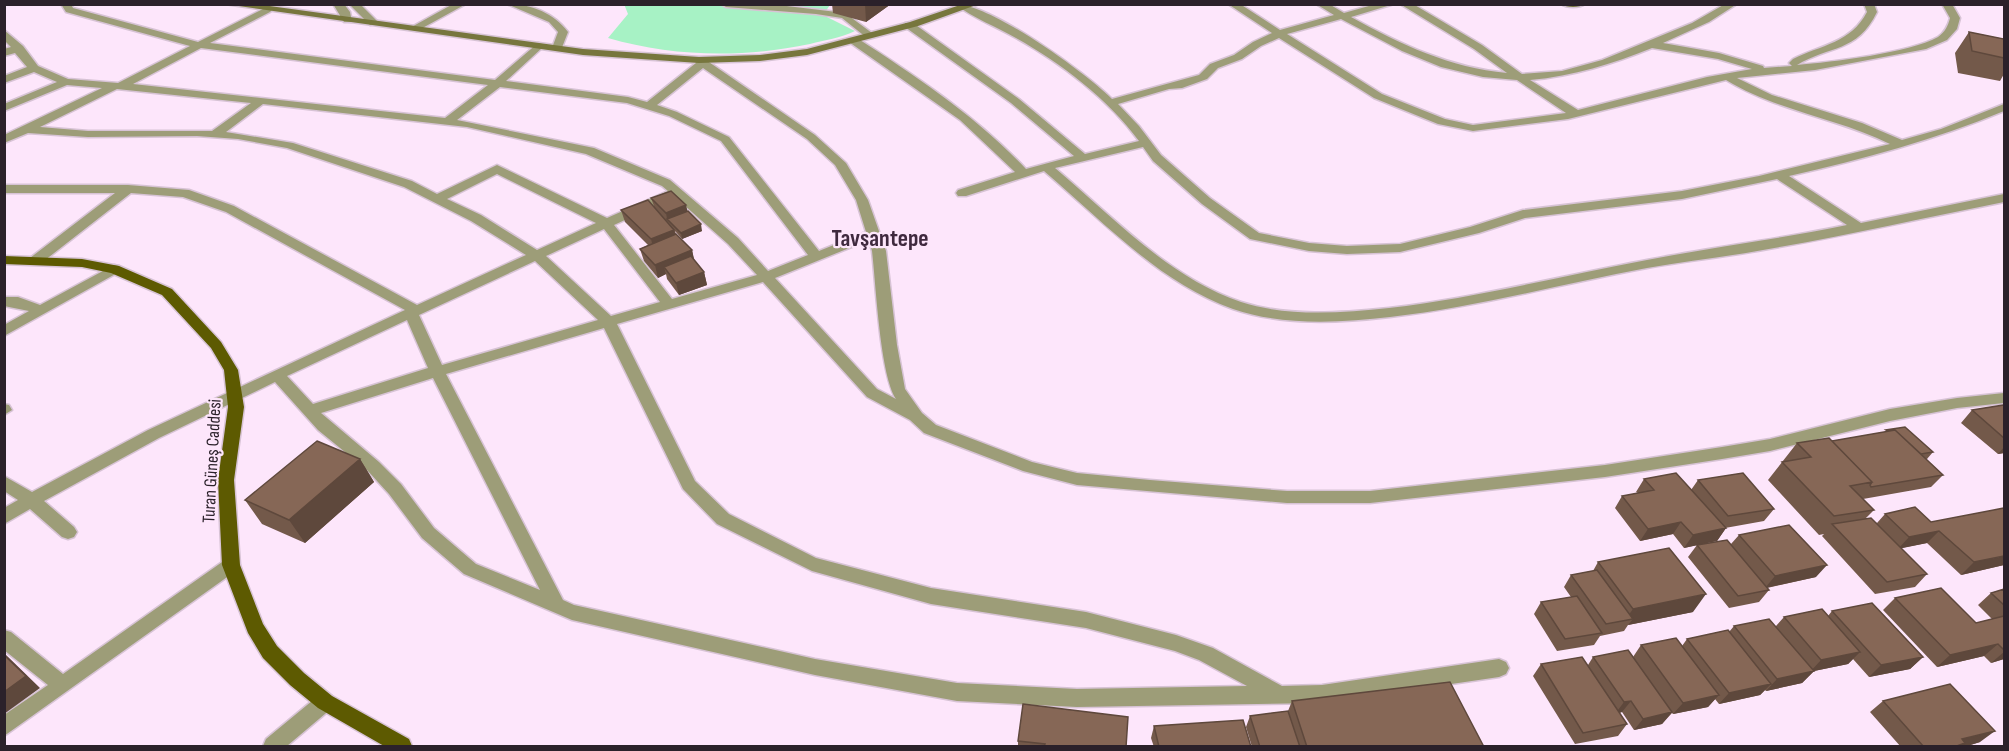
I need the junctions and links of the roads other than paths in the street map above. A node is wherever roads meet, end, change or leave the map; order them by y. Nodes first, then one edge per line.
1 (66, 4) edge
2 (230, 4) edge
3 (338, 4) edge
4 (354, 4) edge
5 (461, 4) edge
6 (512, 4) edge
7 (726, 4) edge
8 (1233, 4) edge
9 (1321, 4) edge
10 (1389, 4) edge
11 (1406, 4) edge
12 (1566, 4) edge
13 (1580, 4) edge
14 (1732, 4) edge
15 (1869, 4) edge
16 (1947, 4) edge
17 (967, 6) edge
18 (267, 10) junction
19 (1342, 16) junction
20 (348, 20) junction
21 (374, 23) junction
22 (909, 25) junction
23 (413, 28) junction
24 (4, 33) edge
25 (1279, 34) junction
26 (871, 36) junction
27 (853, 40) junction
28 (199, 45) junction
29 (1651, 45) junction
30 (538, 46) junction
31 (19, 48) junction
32 (557, 48) junction
33 (4, 53) edge
34 (701, 61) junction
35 (1791, 67) junction
36 (34, 68) junction
37 (1764, 70) junction
38 (1727, 76) junction
39 (1521, 79) junction
40 (4, 80) edge
41 (66, 82) junction
42 (498, 82) junction
43 (117, 86) junction
44 (262, 100) junction
45 (1110, 103) junction
46 (649, 106) junction
47 (2004, 107) edge
48 (4, 108) edge
49 (1576, 114) junction
50 (447, 122) junction
51 (27, 129) junction
52 (215, 134) junction
53 (4, 140) edge
54 (1146, 143) junction
55 (1900, 144) junction
56 (1083, 158) junction
57 (1046, 166) junction
58 (1023, 173) junction
59 (1779, 175) junction
60 (4, 189) edge
61 (128, 189) junction
62 (676, 192) junction
63 (962, 193) dead end
64 (2004, 198) edge
65 (436, 199) junction
66 (606, 223) junction
67 (1857, 226) junction
68 (873, 234) junction
69 (538, 256) junction
70 (816, 256) junction
71 (4, 260) edge
72 (35, 261) junction
73 (114, 269) junction
74 (765, 277) junction
75 (4, 301) edge
76 (669, 304) junction
77 (41, 310) junction
78 (413, 311) junction
79 (608, 321) junction
80 (4, 331) edge
81 (437, 370) junction
82 (277, 375) junction
83 (235, 393) junction
84 (2004, 398) edge
85 (310, 411) junction
86 (916, 417) junction
87 (4, 482) edge
88 (31, 500) junction
89 (4, 517) edge
90 (68, 532) dead end
91 (231, 566) junction
92 (557, 606) junction
93 (4, 638) edge
94 (1499, 668) dead end
95 (63, 685) junction
96 (1281, 695) junction
97 (325, 702) junction
98 (4, 727) edge
99 (273, 747) edge
100 (402, 747) edge

1 - 28 street
2 - 18 street
3 - 20 street
4 - 21 street
5 - 23 street
6 - 32 street
7 - 26 street
8 - 25 street
9 - 19 street
10 - 19 street
11 - 39 street
12 - 13 street
14 - 29 street
15 - 35 street
16 - 35 street
17 - 22 street
17 - 45 street
18 - 20 street
18 - 28 street
19 - 25 street
19 - 39 street
20 - 21 street
21 - 23 street
22 - 26 street
22 - 56 street
23 - 30 street
24 - 31 street
25 - 45 street
25 - 49 street
26 - 27 street
27 - 34 street
27 - 58 street
28 - 42 street
28 - 43 street
29 - 37 street
29 - 39 street
30 - 32 street
30 - 42 street
31 - 33 street
31 - 36 street
32 - 34 street
34 - 46 street
34 - 68 street
35 - 37 street
36 - 40 street
36 - 41 street
37 - 38 street
38 - 49 street
38 - 55 street
39 - 49 street
41 - 43 street
41 - 48 street
42 - 46 street
42 - 50 street
43 - 44 street
43 - 51 street
44 - 50 street
44 - 52 street
45 - 54 street
46 - 70 street
47 - 55 street
50 - 62 street
51 - 52 street
51 - 53 street
52 - 65 street
54 - 56 street
54 - 59 street
55 - 59 street
56 - 57 street
57 - 58 street
57 - 67 street
58 - 63 street
59 - 67 street
60 - 61 street
61 - 72 street
61 - 78 street
62 - 66 street
62 - 74 street
64 - 67 street
65 - 66 street
65 - 69 street
66 - 69 street
66 - 76 street
68 - 70 street
68 - 86 street
69 - 78 street
69 - 79 street
70 - 74 street
71 - 72 main road, Turan Güneş Caddesi
72 - 73 main road, Turan Güneş Caddesi
73 - 77 street
73 - 83 main road, Turan Güneş Caddesi
74 - 76 street
74 - 86 street
75 - 77 street
76 - 79 street
77 - 80 street
78 - 81 street
78 - 82 street
79 - 81 street
79 - 96 street
81 - 85 street
81 - 92 street
82 - 83 street
82 - 85 street
83 - 88 street
83 - 91 main road, Turan Güneş Caddesi
84 - 86 street
85 - 92 street
87 - 88 street
88 - 89 street
88 - 90 street
91 - 95 street
91 - 97 main road, Turan Güneş Caddesi
92 - 96 street
93 - 95 street
94 - 96 street
95 - 98 street
97 - 99 street
97 - 100 main road, Turan Güneş Caddesi

